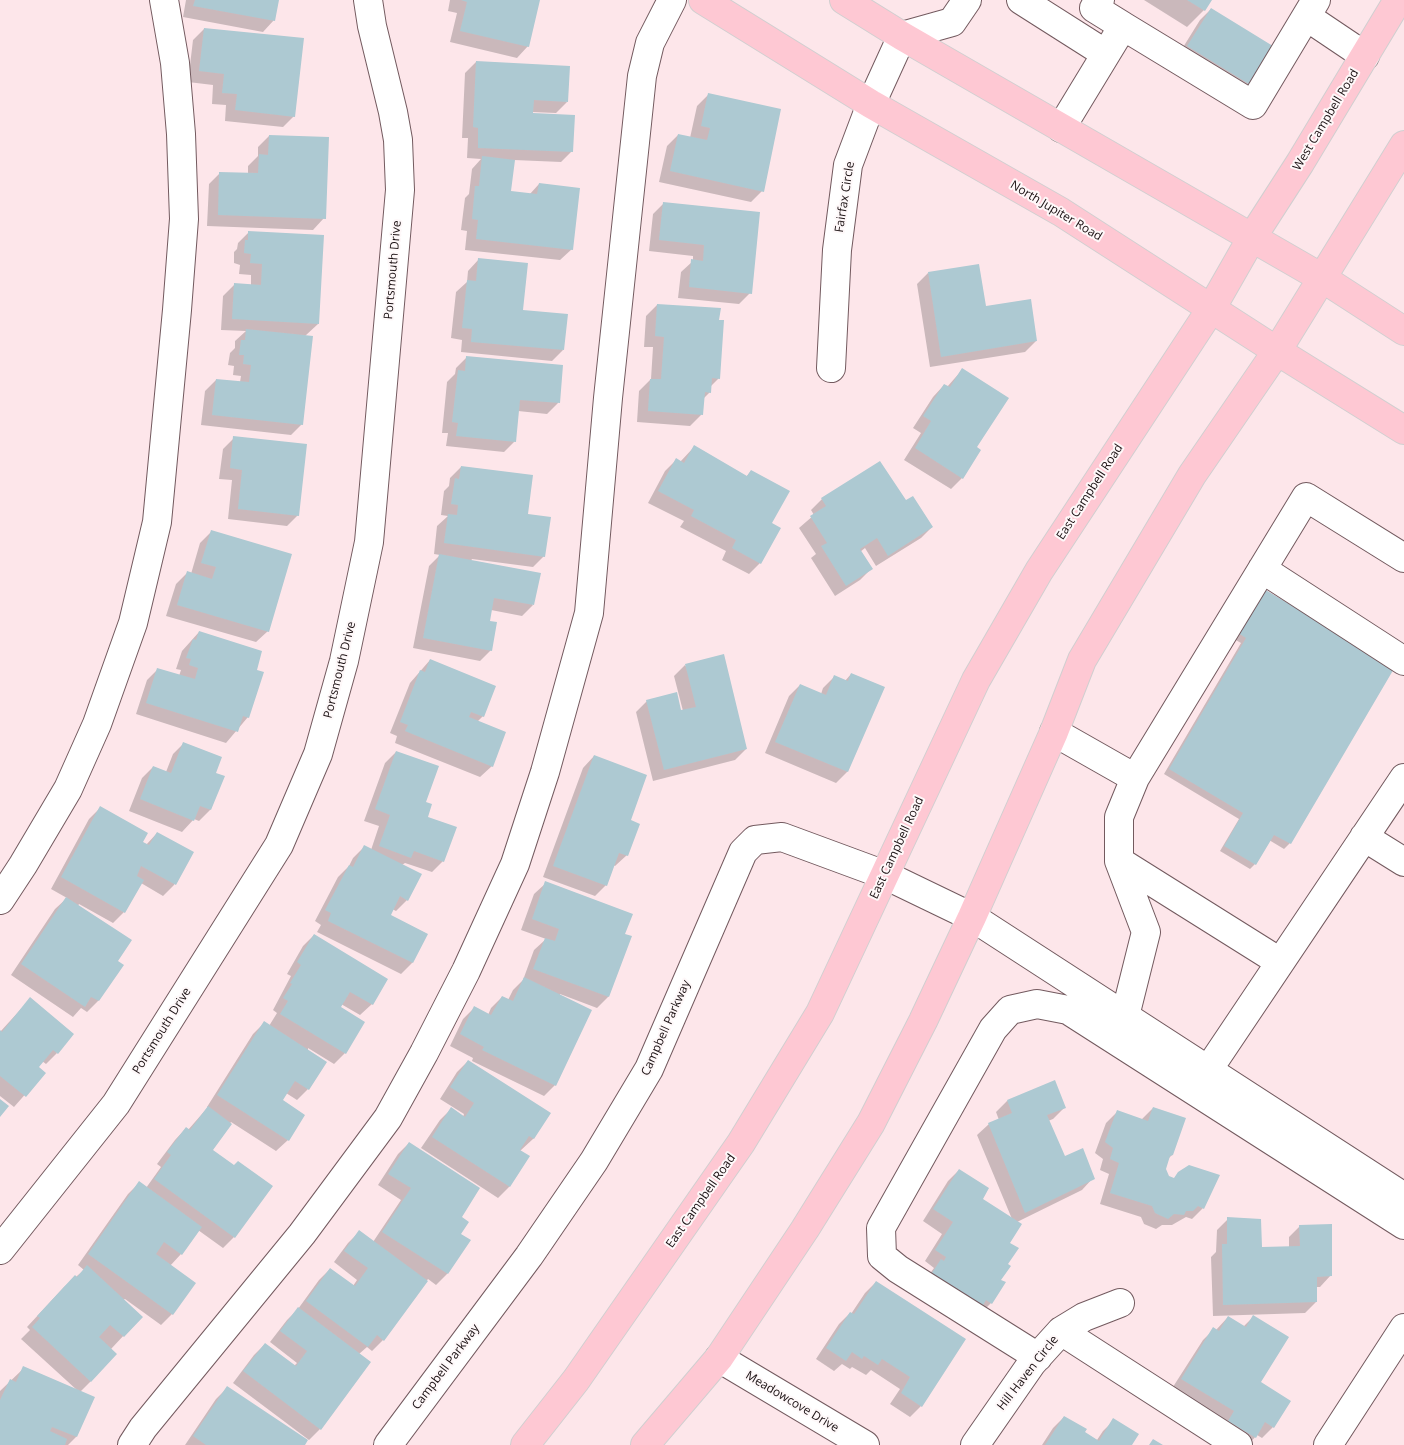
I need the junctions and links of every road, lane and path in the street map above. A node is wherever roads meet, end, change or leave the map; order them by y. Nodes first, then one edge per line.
1 (164, 0) edge
2 (368, 0) edge
3 (672, 0) edge
4 (703, 0) edge
5 (844, 0) edge
6 (967, 0) edge
7 (1398, 0) edge
8 (1025, 1) edge
9 (1097, 4) edge
10 (1312, 8) edge
11 (1123, 26) junction
12 (902, 36) junction
13 (1106, 54) junction
14 (1364, 56) junction
15 (871, 104) junction
16 (1061, 128) junction
17 (1404, 145) edge
18 (1251, 239) junction
19 (1322, 278) junction
20 (1211, 309) junction
21 (1404, 331) edge
22 (1277, 351) junction
23 (832, 368) dead end
24 (1404, 430) edge
25 (1404, 558) edge
26 (1262, 568) junction
27 (1404, 661) edge
28 (1054, 732) junction
29 (1135, 778) junction
30 (1404, 778) edge
31 (1364, 837) junction
32 (1119, 861) junction
33 (1404, 862) edge
34 (885, 875) junction
35 (0, 900) edge
36 (972, 917) junction
37 (1280, 962) junction
38 (1125, 1016) junction
39 (1208, 1070) junction
40 (1404, 1197) edge
41 (1404, 1225) edge
42 (0, 1250) edge
43 (1120, 1303) dead end
44 (1404, 1328) edge
45 (1061, 1331) junction
46 (1038, 1356) junction
47 (719, 1358) junction
48 (132, 1445) edge
49 (388, 1445) edge
50 (525, 1445) edge
51 (645, 1445) edge
52 (864, 1445) edge
53 (974, 1445) edge
54 (1238, 1445) edge
55 (1328, 1445) edge

1 - 35 street
2 - 42 street, Portsmouth Drive
3 - 48 street
4 - 15 main road, North Jupiter Road
5 - 12 main road
6 - 12 street
7 - 14 main road, West Campbell Road
8 - 13 street
9 - 11 street
10 - 11 street
10 - 14 street
11 - 13 street
12 - 15 street, Fairfax Circle
12 - 16 main road
13 - 16 street
14 - 18 main road, West Campbell Road
15 - 20 main road, North Jupiter Road
15 - 23 street, Fairfax Circle
16 - 18 main road
17 - 19 main road
18 - 19 main road
18 - 20 main road, East Campbell Road
19 - 21 main road
19 - 22 main road
20 - 22 main road, North Jupiter Road
20 - 34 main road, East Campbell Road
22 - 24 main road, North Jupiter Road
22 - 28 main road
25 - 26 street
26 - 27 street
26 - 29 street
28 - 29 street
28 - 36 main road
29 - 32 street
30 - 31 street
31 - 33 street
31 - 37 street
32 - 37 street
32 - 38 street
34 - 36 street, Campbell Parkway
34 - 49 street, Campbell Parkway
34 - 50 main road, East Campbell Road
36 - 38 street, Campbell Parkway
36 - 47 main road
37 - 39 street
38 - 39 street, Campbell Parkway
39 - 40 street, Campbell Parkway
41 - 46 street
43 - 45 street, Hill Haven Circle
44 - 55 street
45 - 46 street, Hill Haven Circle
45 - 54 street
46 - 53 street, Hill Haven Circle
47 - 51 main road
47 - 52 street, Meadowcove Drive

